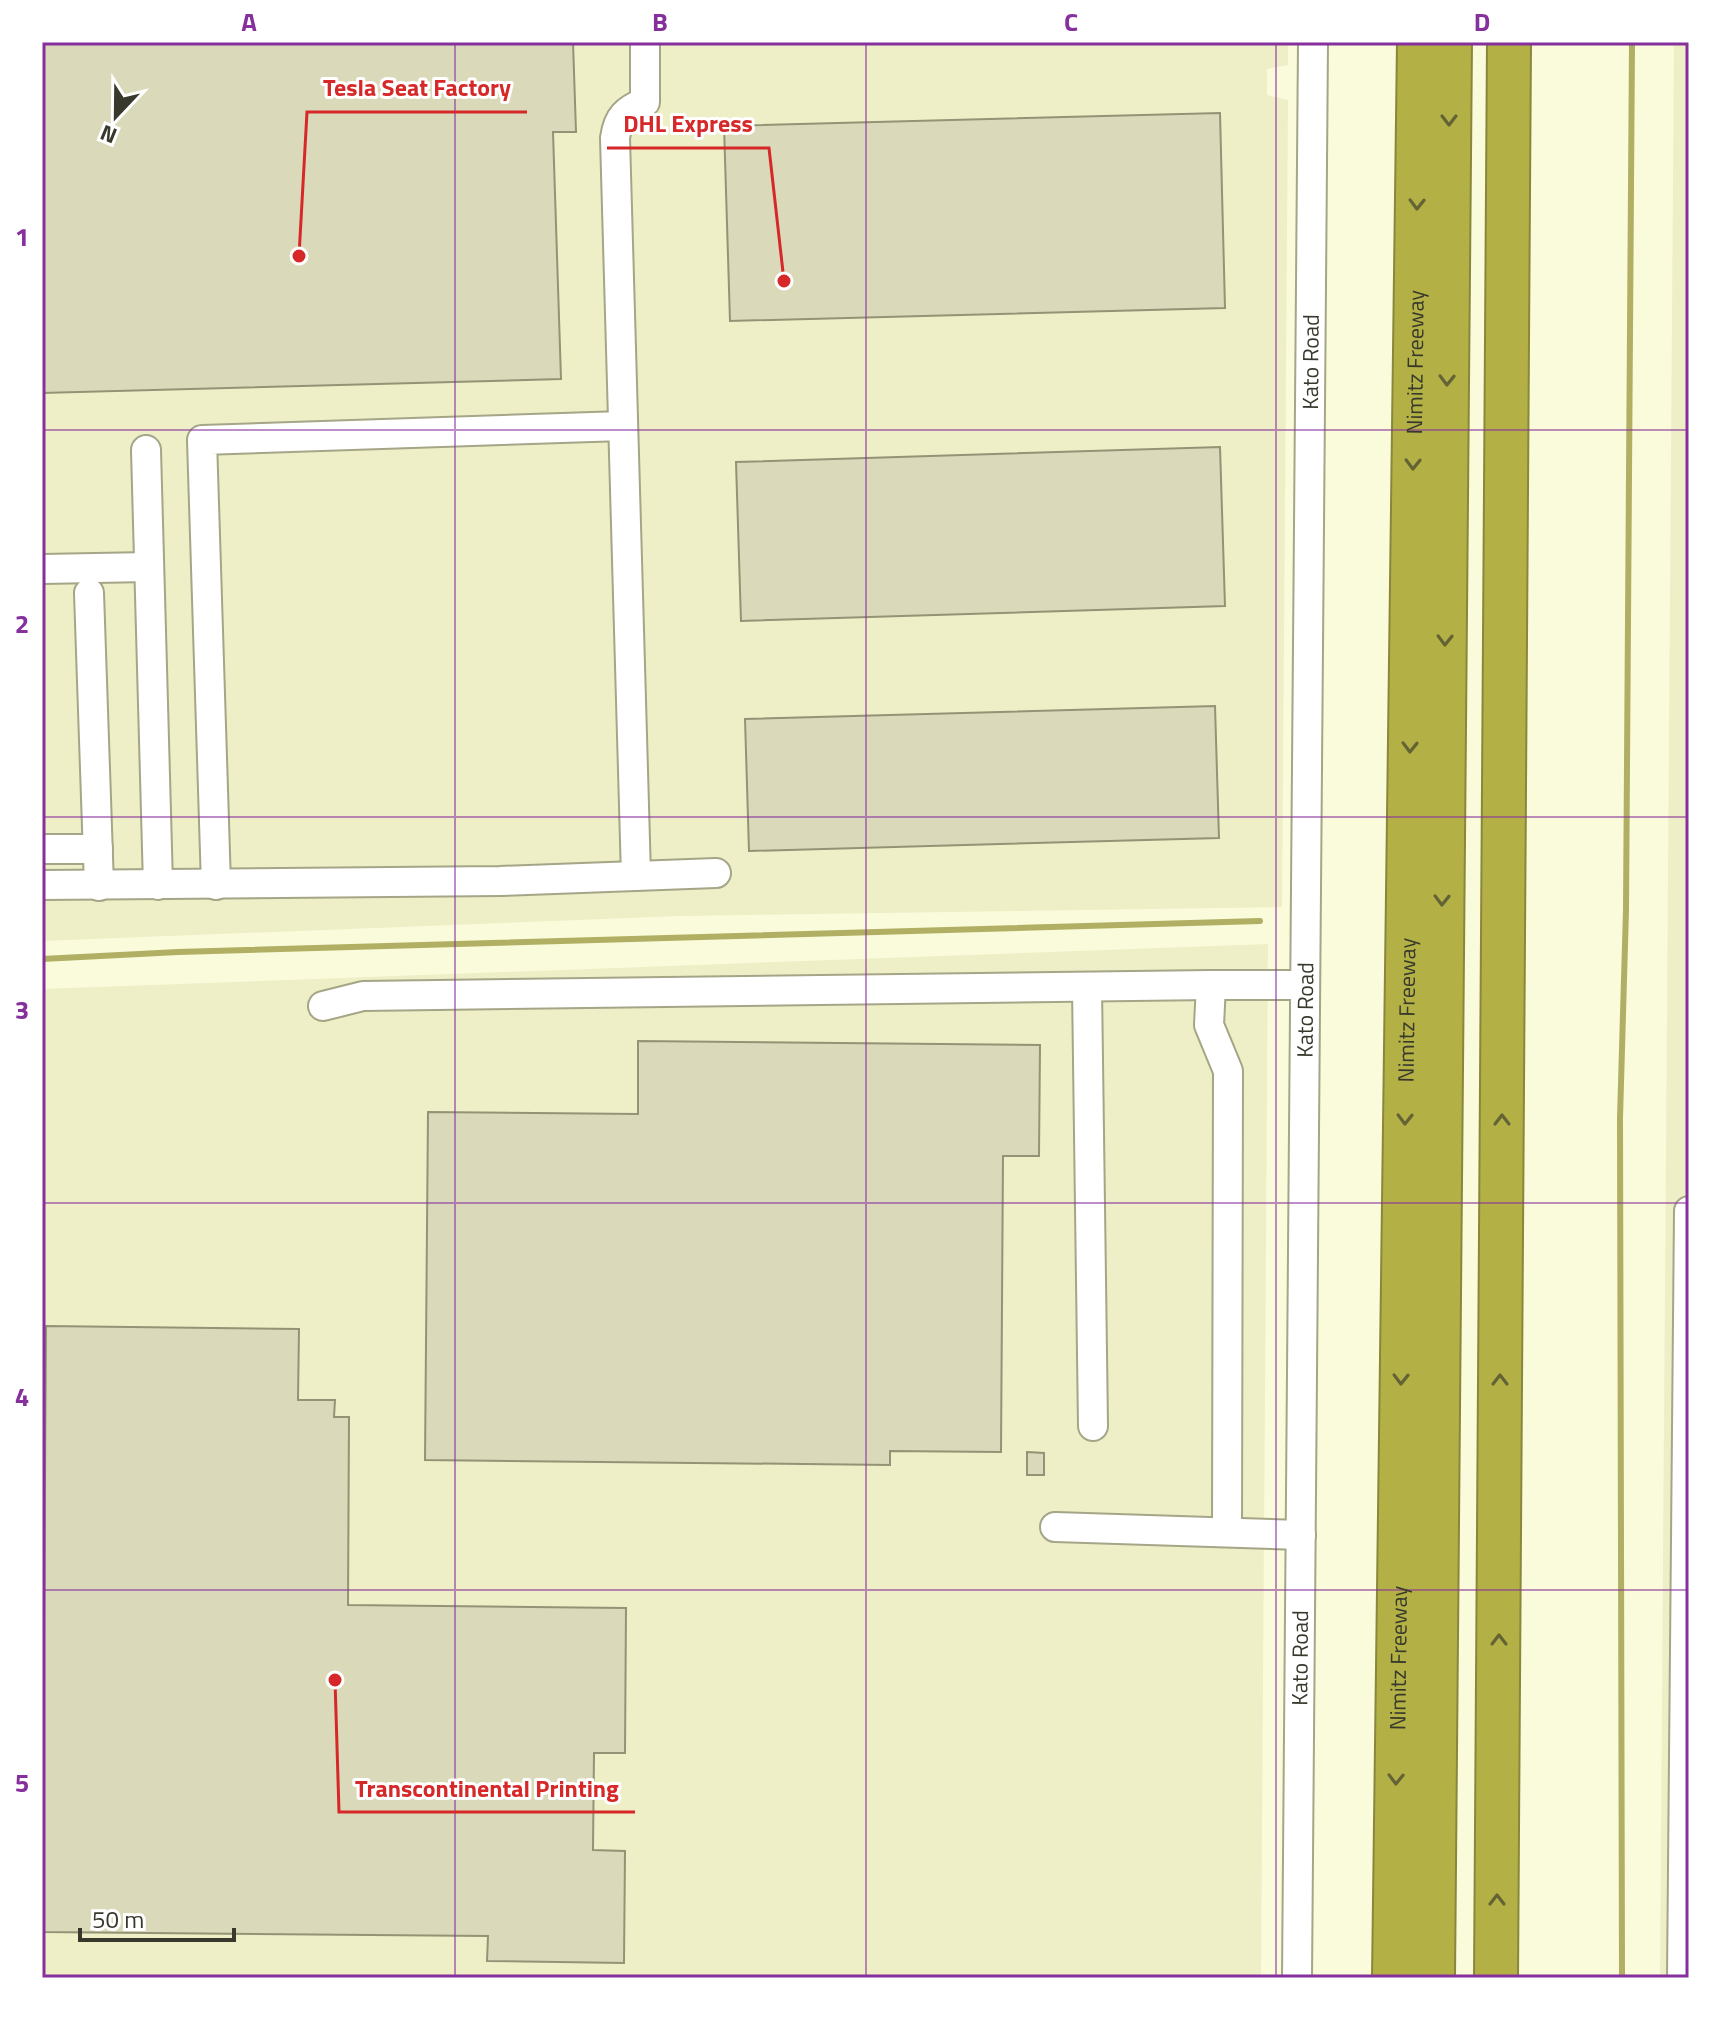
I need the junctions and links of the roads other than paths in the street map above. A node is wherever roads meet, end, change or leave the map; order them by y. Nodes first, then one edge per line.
1 (645, 42) edge
2 (1313, 42) edge
3 (1419, 42) edge
4 (1450, 42) edge
5 (1509, 42) edge
6 (623, 426) junction
7 (146, 450) dead end
8 (149, 567) junction
9 (42, 569) edge
10 (89, 593) dead end
11 (42, 849) edge
12 (98, 849) junction
13 (716, 873) dead end
14 (636, 876) junction
15 (42, 885) edge
16 (158, 885) junction
17 (216, 885) junction
18 (99, 886) junction
19 (1211, 985) junction
20 (1304, 985) junction
21 (1087, 987) junction
22 (323, 1006) dead end
23 (1689, 1211) edge
24 (1688, 1386) edge
25 (1093, 1426) dead end
26 (1055, 1527) dead end
27 (1227, 1532) junction
28 (1301, 1535) junction
29 (1687, 1611) edge
30 (1297, 1978) edge
31 (1394, 1978) edge
32 (1433, 1978) edge
33 (1496, 1978) edge
34 (1682, 1978) edge

1 - 6 street
2 - 20 street, Kato Road
3 -> 31 highway, Nimitz Freeway
4 -> 32 highway
33 -> 5 highway
6 - 14 street
6 - 17 street
7 - 8 street
8 - 9 street
8 - 16 street
10 - 12 street
11 - 12 street
12 - 18 street
13 - 14 street
14 - 17 street
15 - 18 street
16 - 17 street
16 - 18 street
19 - 20 street
19 - 21 street
19 - 27 street
20 - 28 street, Kato Road
21 - 22 street
21 - 25 street
23 - 24 street
24 - 29 street
26 - 27 street
27 - 28 street
28 - 30 street, Kato Road
29 - 34 street

